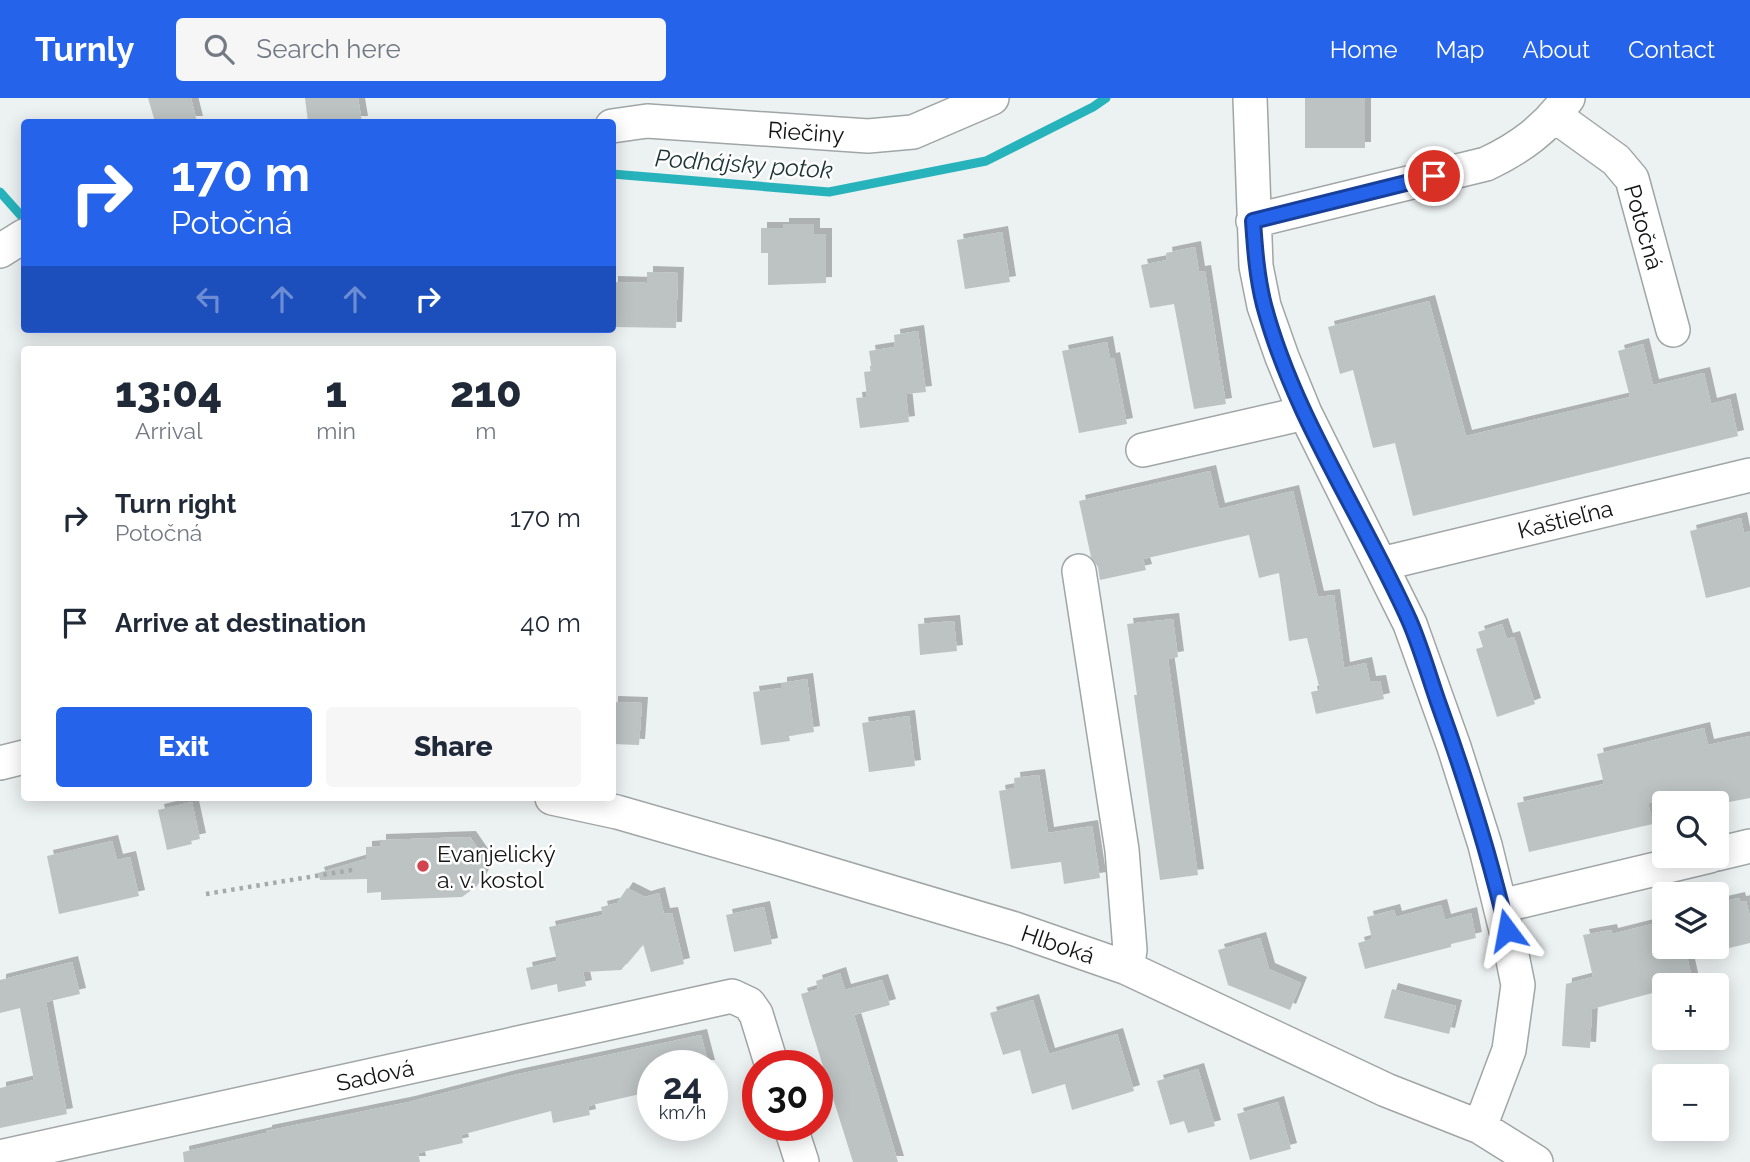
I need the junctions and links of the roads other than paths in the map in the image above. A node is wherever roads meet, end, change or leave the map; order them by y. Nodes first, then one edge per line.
1 (992, 98) edge
2 (1250, 98) edge
3 (1561, 107) edge
4 (616, 125) edge
5 (1253, 221) junction
6 (21, 238) edge
7 (0, 251) edge
8 (1673, 330) dead end
9 (1306, 413) junction
10 (1143, 450) dead end
11 (1750, 475) edge
12 (1381, 564) junction
13 (1079, 571) dead end
14 (21, 758) edge
15 (0, 763) edge
16 (566, 801) edge
17 (1750, 846) edge
18 (1729, 851) edge
19 (1660, 868) edge
20 (1501, 906) junction
21 (1127, 968) junction
22 (767, 1050) edge
23 (1480, 1127) junction
24 (795, 1141) edge
25 (0, 1157) edge
26 (802, 1162) edge
27 (1536, 1162) edge

1 - 4 street, Riečiny
2 - 5 street
3 - 5 street, Potočná
3 - 8 street, Potočná
5 - 9 street
6 - 7 street
9 - 10 street
9 - 12 street
11 - 12 street, Kaštieľna
12 - 20 street
13 - 21 street
14 - 15 street
16 - 21 street, Hlboká
17 - 18 street
19 - 20 street
20 - 23 street
21 - 23 street, Hlboká
22 - 25 street, Sadová
23 - 27 street, Hlboká
24 - 26 street

